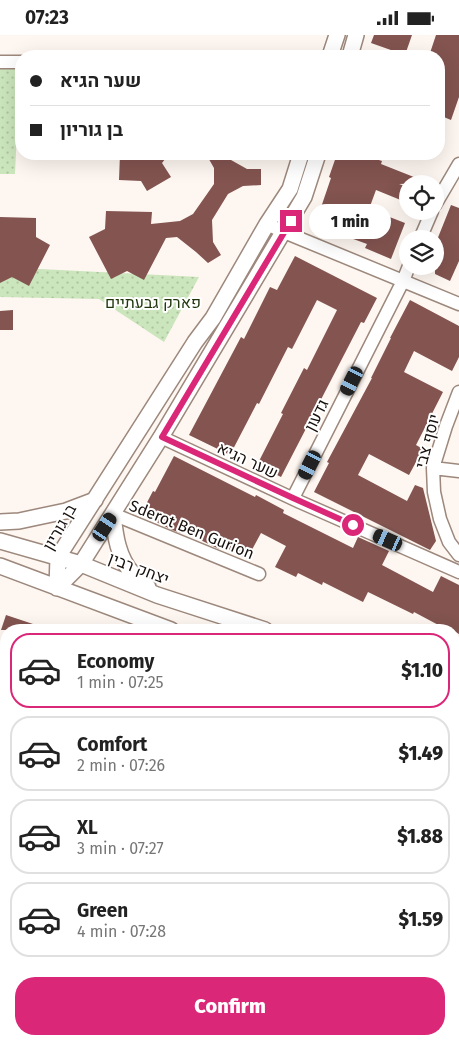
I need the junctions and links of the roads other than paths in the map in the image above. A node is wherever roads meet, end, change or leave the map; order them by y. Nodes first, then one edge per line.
1 (337, 35) edge
2 (356, 35) edge
3 (332, 50) edge
4 (352, 50) edge
5 (0, 62) edge
6 (15, 62) edge
7 (299, 160) edge
8 (316, 160) edge
9 (459, 164) edge
10 (444, 190) edge
11 (267, 224) junction
12 (284, 233) junction
13 (405, 275) edge
14 (403, 281) junction
15 (459, 304) edge
16 (459, 392) edge
17 (162, 437) junction
18 (433, 468) junction
19 (459, 471) edge
20 (293, 498) junction
21 (95, 500) junction
22 (113, 514) junction
23 (0, 522) edge
24 (0, 541) edge
25 (459, 555) edge
26 (58, 557) junction
27 (80, 565) junction
28 (0, 566) edge
29 (459, 571) edge
30 (259, 573) dead end
31 (57, 588) junction
32 (157, 595) junction
33 (155, 624) edge
34 (246, 624) edge

1 - 3 main road
2 - 4 main road
5 - 6 street
7 - 11 main road, בן גוריון
8 - 12 main road
9 - 10 street
11 - 12 street
11 - 21 main road, בן גוריון
12 - 14 street
12 - 17 main road
13 - 14 street, גדעון
14 - 15 street
14 - 20 street, גדעון
16 - 18 street, יוסף צבי
17 - 20 street, שער הגיא
17 - 22 main road
18 - 19 street
18 - 25 street, יוסף צבי
20 - 29 street, שער הגיא
21 - 23 main road
21 - 26 main road, בן גוריון
22 - 27 main road
22 - 30 street, Sderot Ben Gurion
22 - 32 main road
24 - 26 main road, יצחק רבין
26 - 27 main road, יצחק רבין
26 - 31 main road, בן גוריון
27 - 31 main road
27 - 32 main road, יצחק רבין
28 - 31 main road
31 - 33 main road
32 - 34 main road, יצחק רבין

